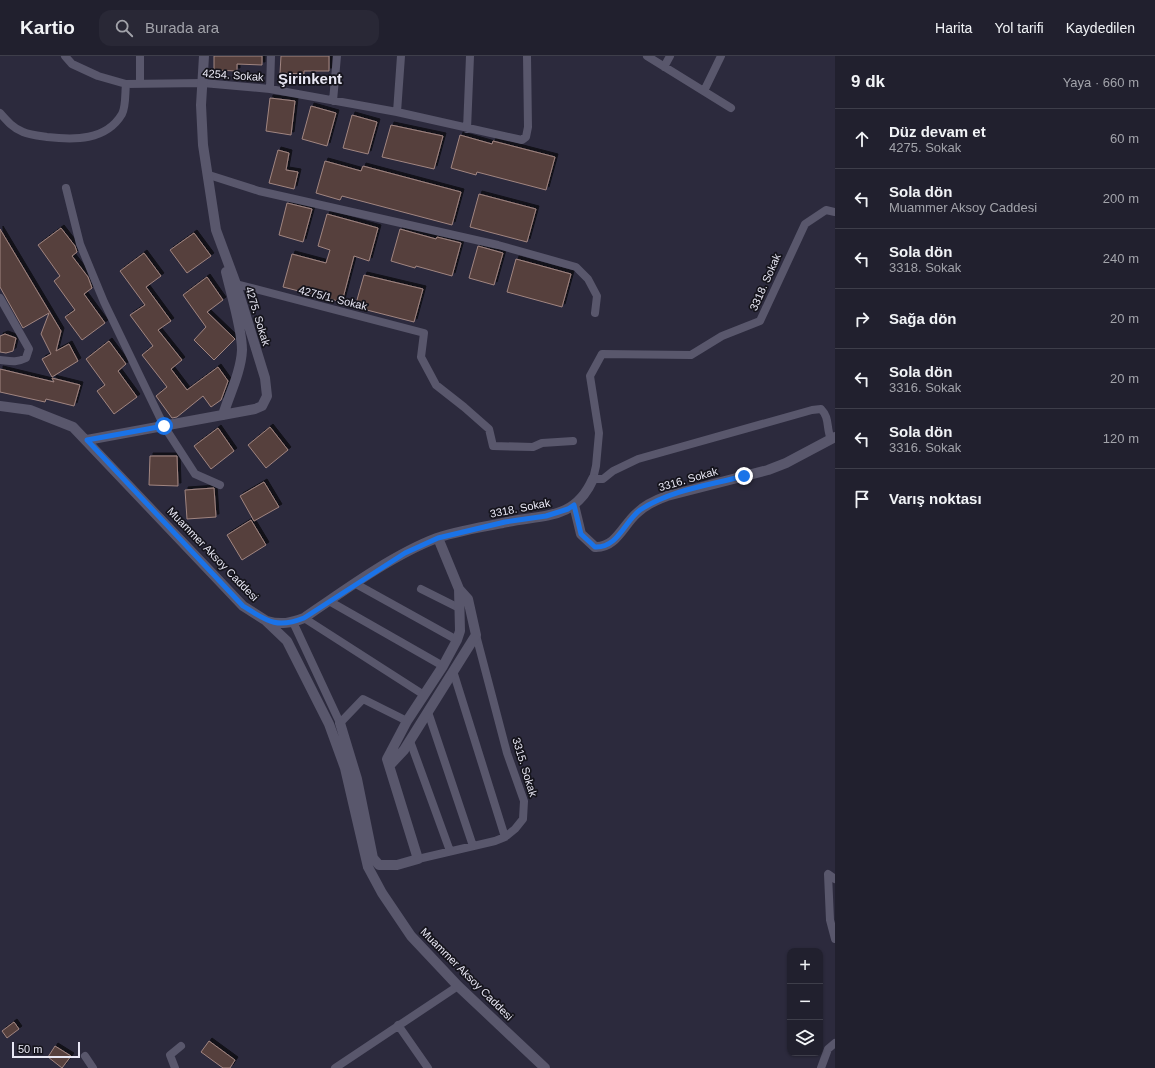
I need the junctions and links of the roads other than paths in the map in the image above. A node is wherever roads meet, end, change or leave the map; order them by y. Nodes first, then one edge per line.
1 (65, 56) edge
2 (140, 56) edge
3 (204, 56) edge
4 (271, 56) edge
5 (337, 56) edge
6 (401, 56) edge
7 (470, 56) edge
8 (528, 56) edge
9 (647, 56) edge
10 (670, 56) edge
11 (721, 56) edge
12 (664, 67) junction
13 (203, 83) junction
14 (126, 84) junction
15 (140, 84) junction
16 (270, 88) junction
17 (704, 91) junction
18 (333, 101) junction
19 (731, 108) dead end
20 (397, 112) junction
21 (0, 113) edge
22 (467, 129) junction
23 (209, 175) junction
24 (66, 188) dead end
25 (835, 212) edge
26 (216, 230) junction
27 (236, 284) junction
28 (0, 298) edge
29 (595, 313) dead end
30 (0, 360) edge
31 (0, 406) edge
32 (223, 415) junction
33 (164, 426) junction
34 (833, 438) edge
35 (87, 440) junction
36 (573, 441) dead end
37 (592, 479) junction
38 (220, 485) dead end
39 (574, 505) junction
40 (438, 538) junction
41 (356, 584) junction
42 (421, 589) dead end
43 (460, 589) junction
44 (329, 601) junction
45 (459, 608) junction
46 (304, 618) junction
47 (265, 620) junction
48 (293, 622) junction
49 (476, 635) junction
50 (457, 640) junction
51 (443, 666) junction
52 (453, 671) junction
53 (424, 694) junction
54 (428, 712) junction
55 (407, 721) junction
56 (340, 723) junction
57 (410, 741) junction
58 (390, 765) junction
59 (505, 837) junction
60 (473, 846) junction
61 (450, 852) junction
62 (418, 859) junction
63 (835, 879) edge
64 (835, 939) edge
65 (458, 986) junction
66 (398, 1025) junction
67 (835, 1043) edge
68 (181, 1046) dead end
69 (85, 1056) dead end
70 (94, 1068) edge
71 (175, 1068) edge
72 (335, 1068) edge
73 (428, 1068) edge
74 (544, 1068) edge
75 (821, 1068) edge

1 - 14 street, 4254. Sokak
2 - 15 street
3 - 13 street, 4275. Sokak
4 - 16 street
5 - 18 street
6 - 20 street
7 - 22 street
8 - 22 street, 4254. Sokak
9 - 12 street
10 - 12 street
11 - 17 street
12 - 17 street
13 - 15 street, 4254. Sokak
13 - 16 street, 4254. Sokak
13 - 23 street, 4275. Sokak
14 - 15 street, 4254. Sokak
14 - 21 street
16 - 18 street, 4254. Sokak
17 - 19 street
18 - 20 street, 4254. Sokak
20 - 22 street, 4254. Sokak
23 - 26 street, 4275. Sokak
23 - 29 street
24 - 33 street
25 - 37 street, 3318. Sokak
26 - 27 street, 4275. Sokak
26 - 32 street
27 - 32 street, 4275. Sokak
27 - 36 street, 4275/1. Sokak
28 - 30 street
31 - 35 street, Muammer Aksoy Caddesi
32 - 33 street, 4275. Sokak
33 - 35 street, 4275. Sokak
33 - 38 street
34 - 37 street
34 - 39 street, 3316. Sokak
35 - 47 street, Muammer Aksoy Caddesi
37 - 39 street, 3318. Sokak
39 - 40 street, 3318. Sokak
40 - 41 street, 3318. Sokak
40 - 43 street
41 - 44 street, 3318. Sokak
41 - 50 street
42 - 45 street
43 - 45 street
43 - 49 street
44 - 46 street, 3318. Sokak
44 - 51 street
45 - 50 street
46 - 48 street, 3318. Sokak
46 - 53 street
47 - 48 street, 3318. Sokak
47 - 65 street, Muammer Aksoy Caddesi
48 - 56 street
49 - 52 street
49 - 59 street, 3315. Sokak
50 - 51 street
51 - 53 street
52 - 54 street
52 - 59 street
53 - 55 street
54 - 57 street
54 - 60 street
55 - 56 street
55 - 58 street
56 - 62 street
57 - 58 street
57 - 61 street
58 - 62 street
59 - 60 street, 3315. Sokak
60 - 61 street, 3315. Sokak
61 - 62 street, 3315. Sokak
63 - 64 street
65 - 66 street
65 - 74 street, Muammer Aksoy Caddesi
66 - 72 street
66 - 73 street
67 - 75 street
68 - 71 street
69 - 70 street

